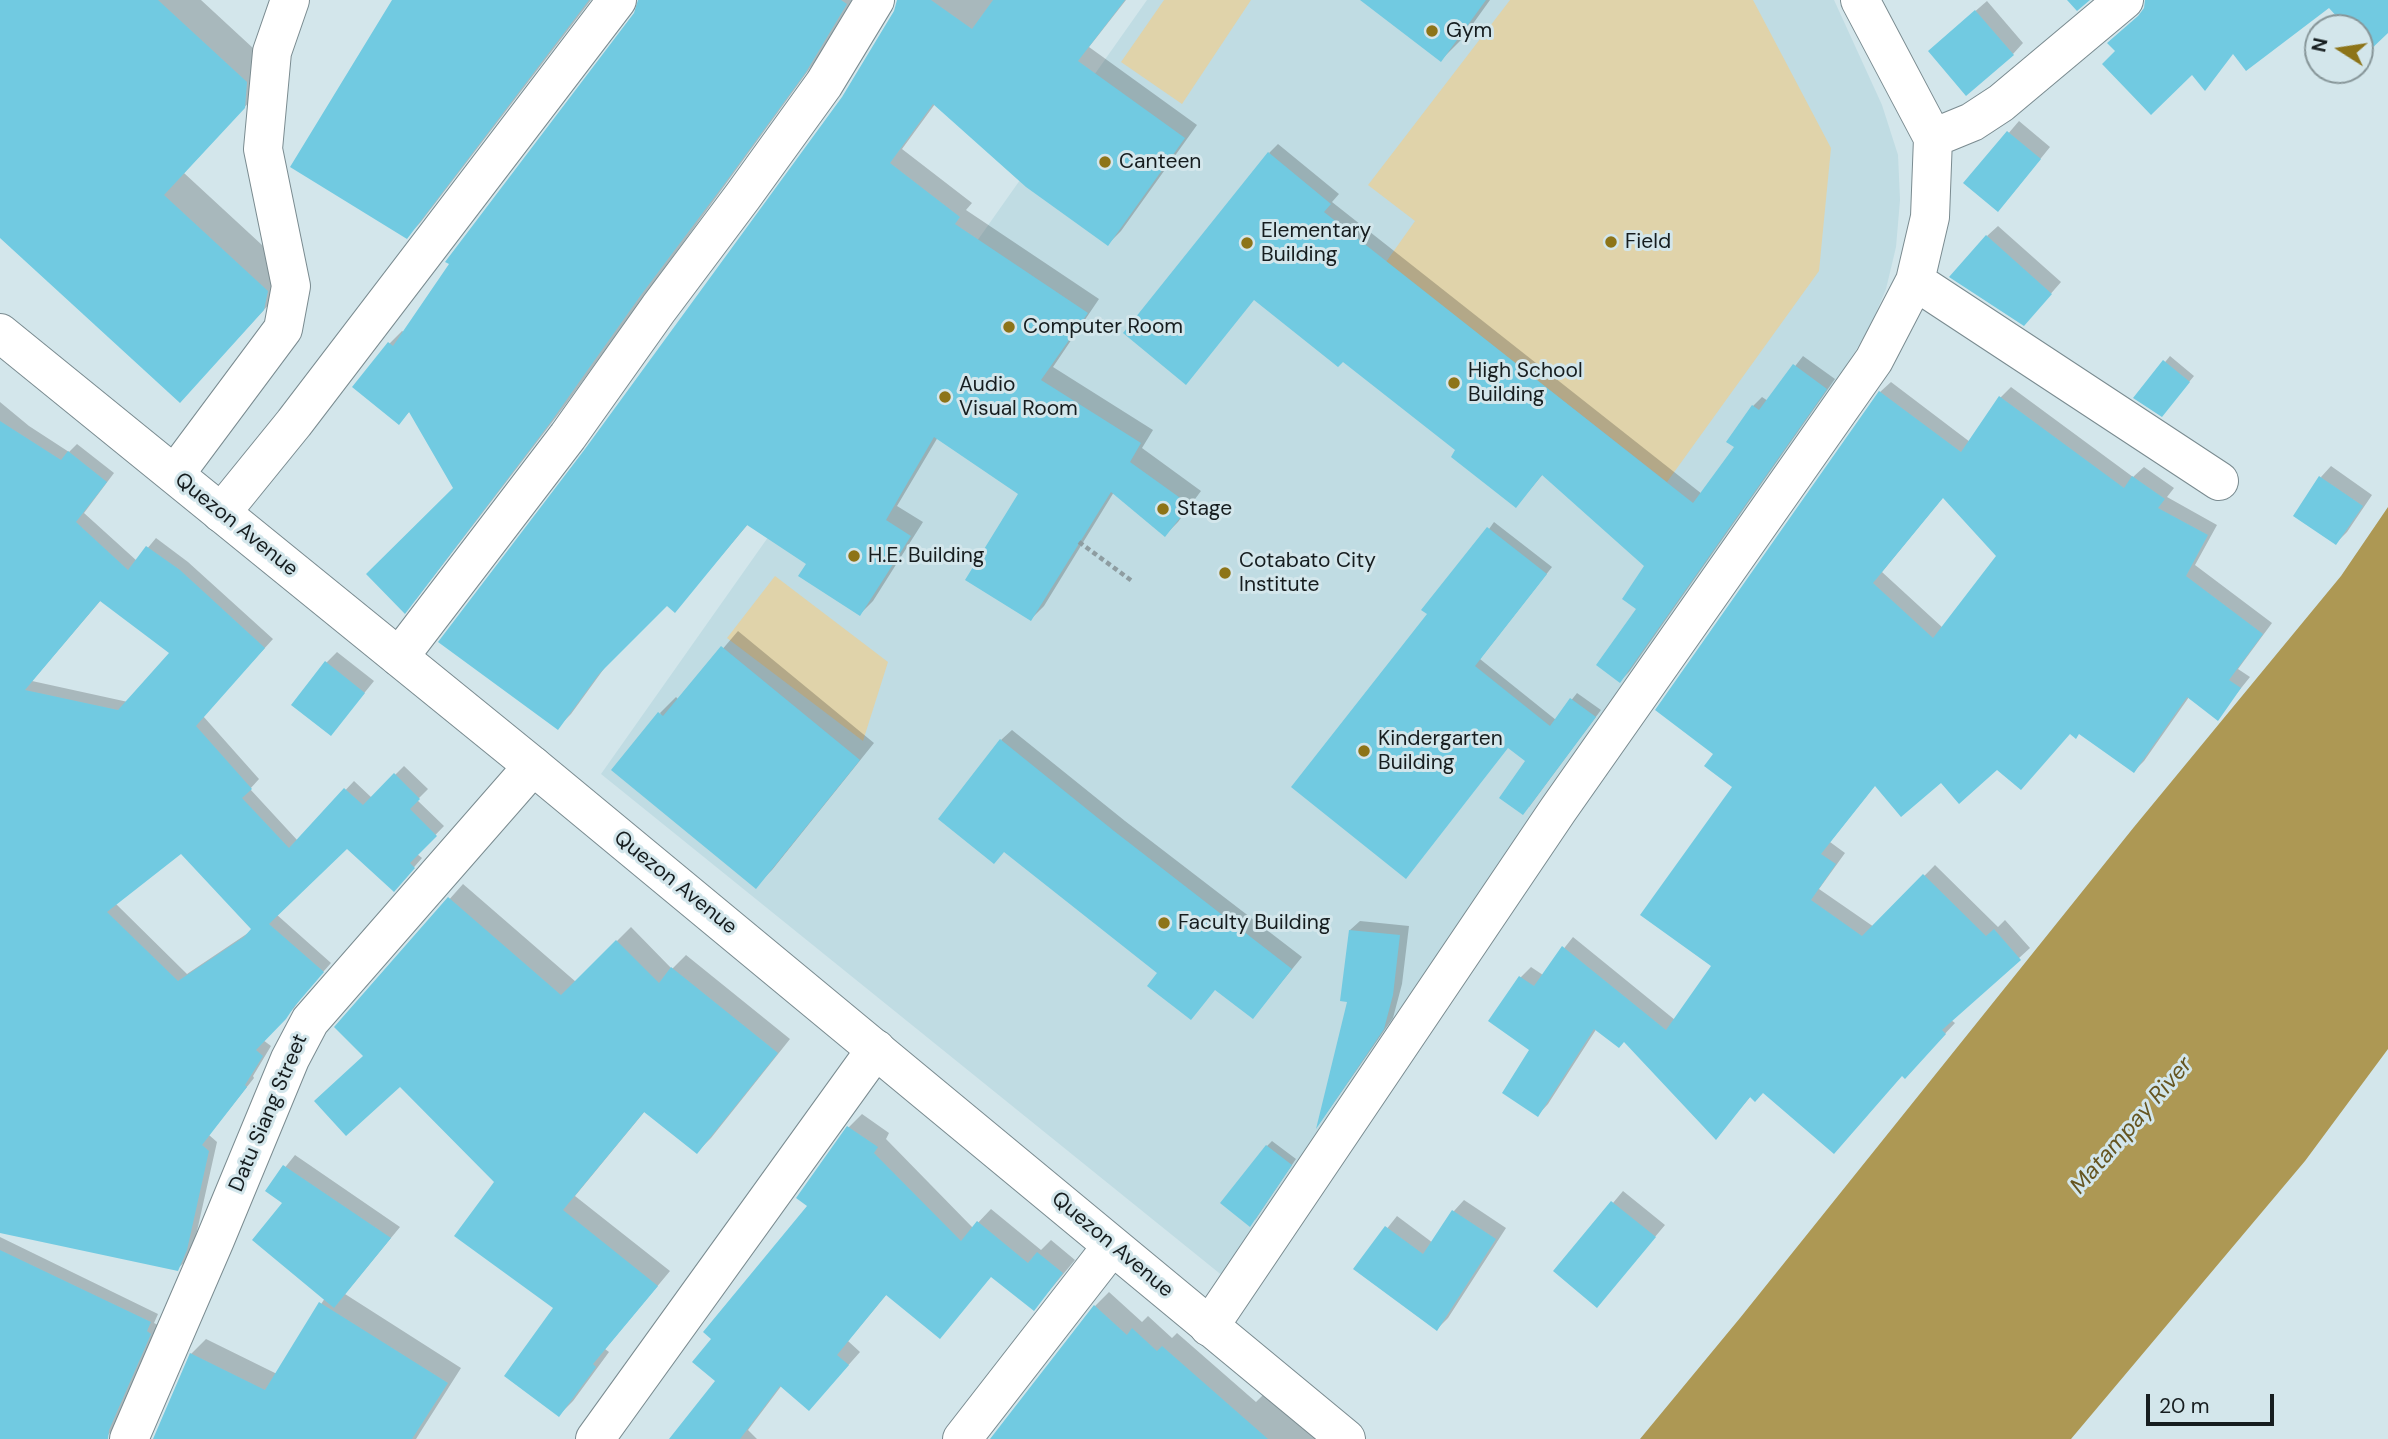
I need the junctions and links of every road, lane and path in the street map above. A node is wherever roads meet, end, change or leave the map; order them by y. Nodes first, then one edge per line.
1 (290, 0) edge
2 (617, 0) edge
3 (875, 0) edge
4 (1860, 0) edge
5 (2124, 0) edge
6 (1933, 138) junction
7 (1914, 281) junction
8 (0, 333) edge
9 (174, 474) junction
10 (2219, 481) dead end
11 (221, 513) junction
12 (1079, 542) dead end
13 (1132, 581) dead end
14 (398, 657) junction
15 (533, 766) junction
16 (876, 1049) junction
17 (1112, 1246) junction
18 (1209, 1327) junction
19 (129, 1439) edge
20 (595, 1439) edge
21 (962, 1439) edge
22 (1346, 1439) edge

1 - 9 street
2 - 11 street
3 - 14 street
4 - 6 street
5 - 6 street
6 - 7 street
7 - 10 street
7 - 18 street
8 - 9 street, Quezon Avenue
9 - 11 street, Quezon Avenue
11 - 14 street, Quezon Avenue
12 - 13 path
14 - 15 street, Quezon Avenue
15 - 16 street, Quezon Avenue
15 - 19 street, Datu Siang Street
16 - 17 street, Quezon Avenue
16 - 20 street
17 - 18 street, Quezon Avenue
17 - 21 street
18 - 22 street, Quezon Avenue

